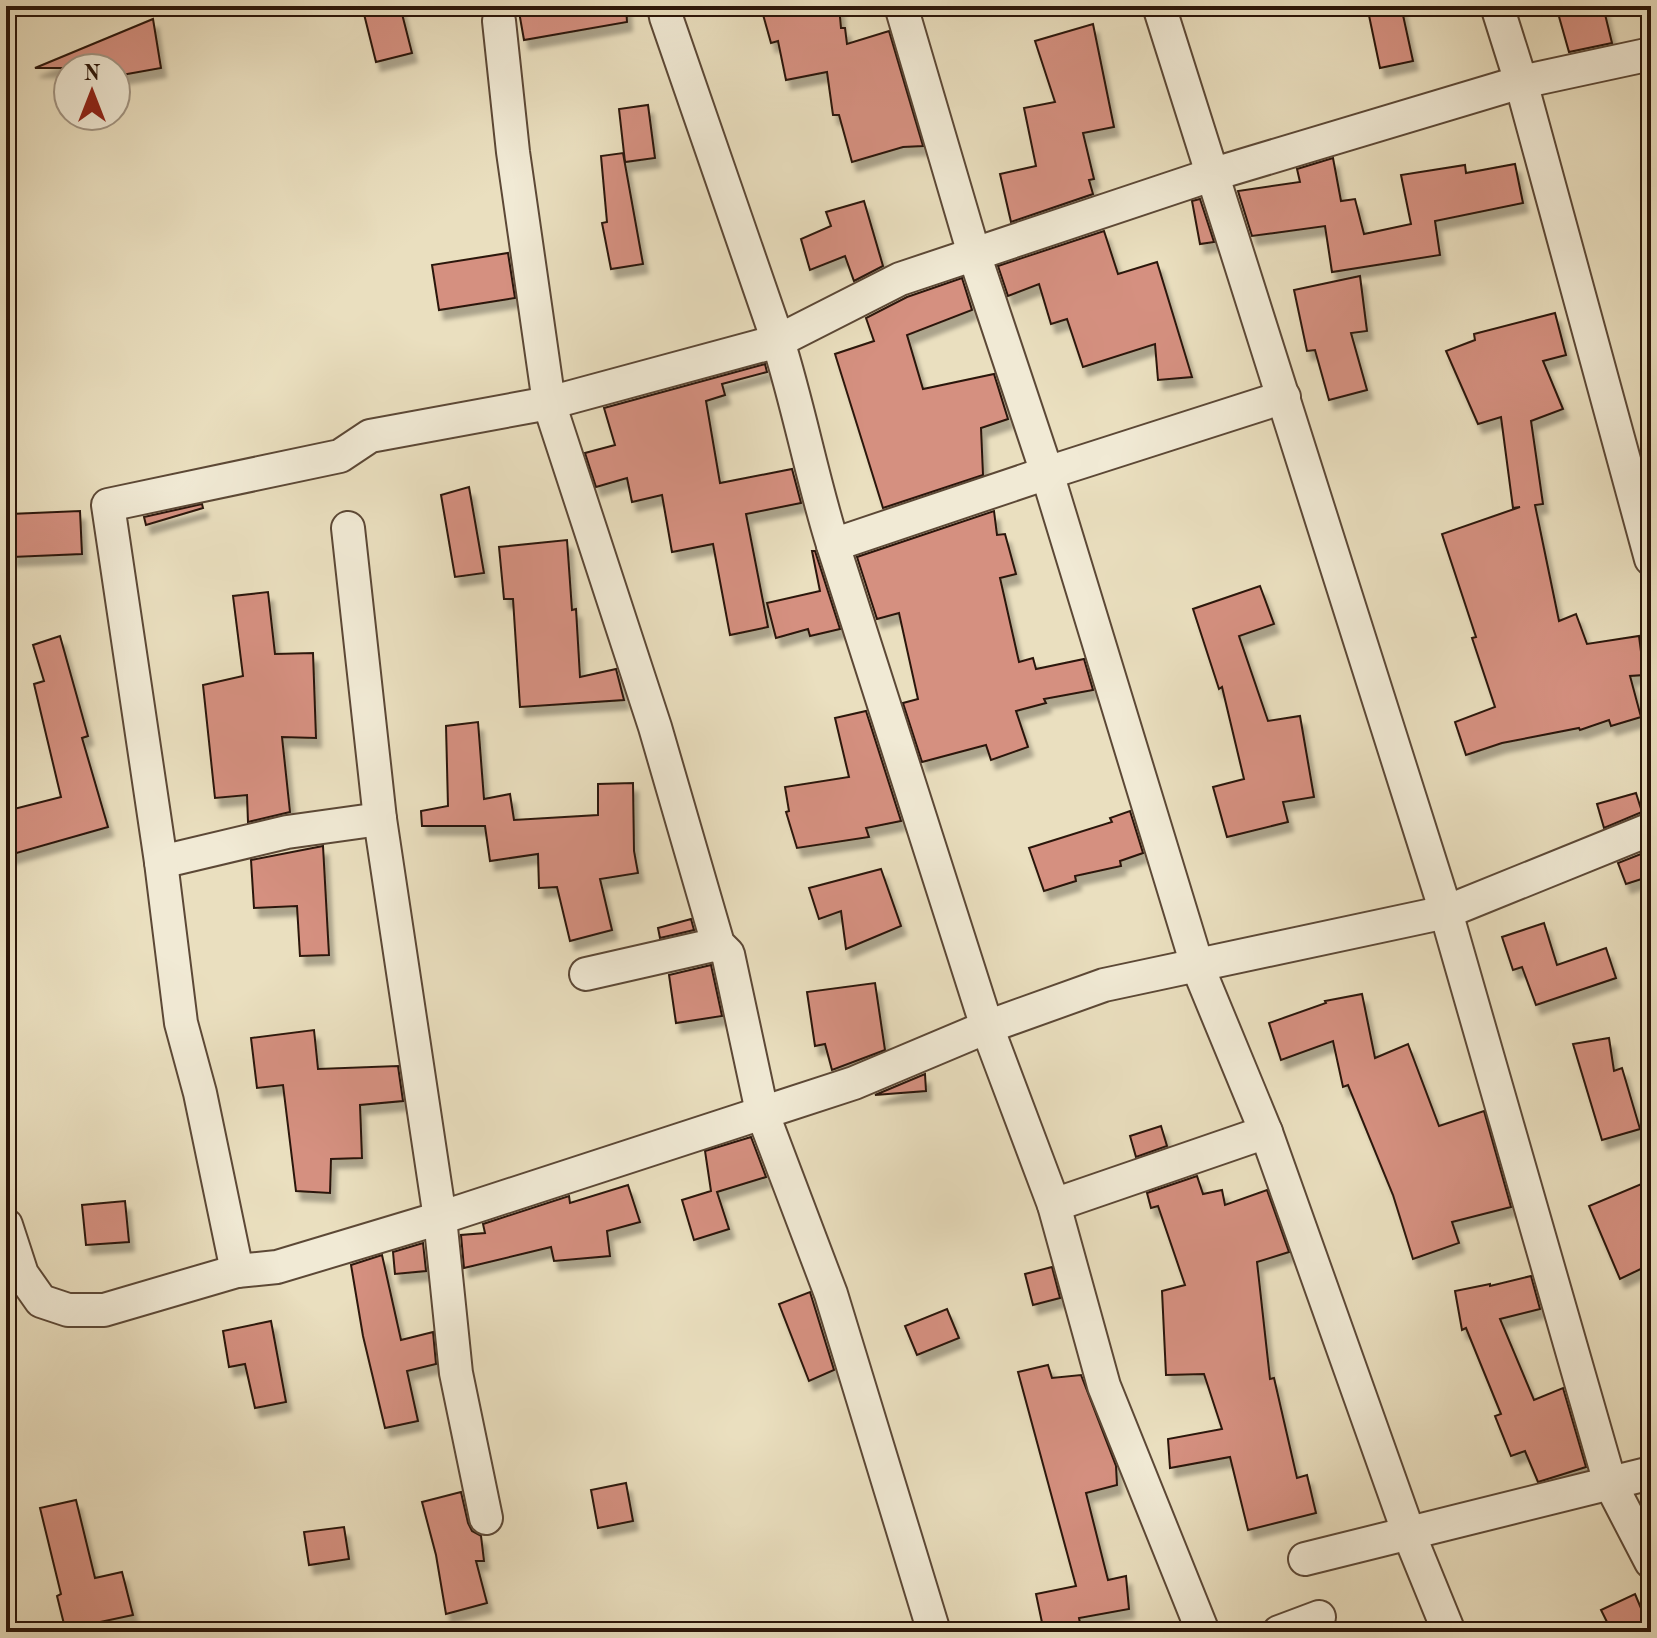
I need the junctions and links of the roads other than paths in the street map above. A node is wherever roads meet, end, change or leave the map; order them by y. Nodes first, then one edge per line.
1 (664, 6) edge
2 (901, 6) edge
3 (1159, 6) edge
4 (1497, 6) edge
5 (499, 21) dead end
6 (1651, 54) edge
7 (1521, 82) junction
8 (1214, 174) junction
9 (974, 254) junction
10 (778, 341) junction
11 (1284, 397) junction
12 (549, 403) junction
13 (1047, 473) junction
14 (1637, 485) edge
15 (348, 528) dead end
16 (833, 545) junction
17 (1651, 559) edge
18 (380, 819) junction
19 (1651, 829) edge
20 (161, 862) junction
21 (1446, 912) junction
22 (718, 944) junction
23 (1197, 965) junction
24 (586, 974) dead end
25 (987, 1027) junction
26 (762, 1112) junction
27 (1266, 1132) junction
28 (1054, 1205) junction
29 (440, 1218) junction
30 (6, 1225) edge
31 (237, 1271) junction
32 (1651, 1473) edge
33 (1610, 1483) junction
34 (486, 1518) dead end
35 (1409, 1534) junction
36 (1305, 1559) dead end
37 (1651, 1562) edge
38 (1319, 1617) dead end
39 (934, 1632) edge
40 (1203, 1632) edge
41 (1279, 1632) edge
42 (1449, 1632) edge

1 - 10 street
2 - 9 street
3 - 8 street
4 - 7 street
5 - 12 street
6 - 7 street
7 - 8 street
7 - 14 street
8 - 9 street
8 - 11 street
9 - 10 street
9 - 13 street
10 - 12 street
10 - 16 street
11 - 13 street
11 - 21 street
12 - 20 street
12 - 22 street
13 - 16 street
13 - 23 street
14 - 17 street
15 - 18 street
16 - 25 street
18 - 20 street
18 - 29 street
19 - 21 street
20 - 31 street
21 - 23 street
21 - 33 street
22 - 24 street
22 - 26 street
23 - 25 street
23 - 27 street
25 - 26 street
25 - 28 street
26 - 29 street
26 - 39 street
27 - 28 street
27 - 35 street
28 - 40 street
29 - 31 street
29 - 34 street
30 - 31 street
32 - 33 street
33 - 35 street
33 - 37 street
35 - 36 street
35 - 42 street
38 - 41 street

